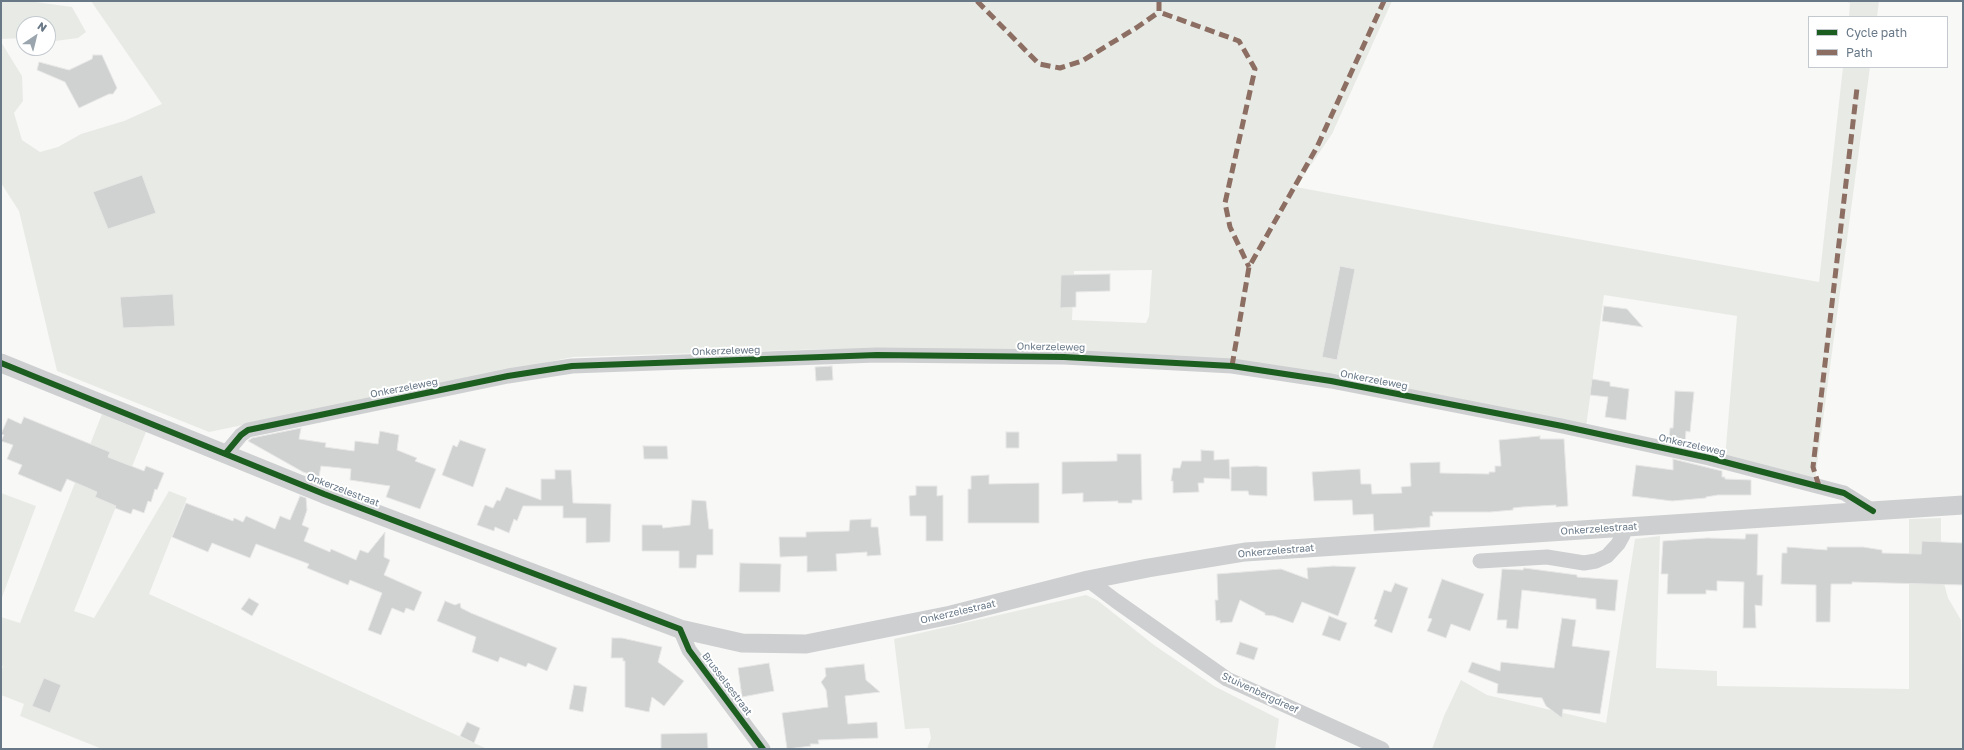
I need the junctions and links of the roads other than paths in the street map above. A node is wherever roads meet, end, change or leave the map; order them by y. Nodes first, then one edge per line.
1 (1, 363) edge
2 (226, 453) junction
3 (1963, 505) edge
4 (1873, 510) junction
5 (1623, 527) junction
6 (1480, 561) dead end
7 (1088, 580) junction
8 (680, 629) junction
9 (763, 749) edge
10 (1382, 749) edge

1 - 2 street, Onkerzelestraat
2 - 4 street, Onkerzeleweg
2 - 8 street, Onkerzelestraat
3 - 4 street, Onkerzelestraat
4 - 5 street, Onkerzelestraat
5 - 6 street
5 - 7 street, Onkerzelestraat
7 - 8 street, Onkerzelestraat
7 - 10 street, Stuivenbergdreef
8 - 9 street, Brusselsestraat

